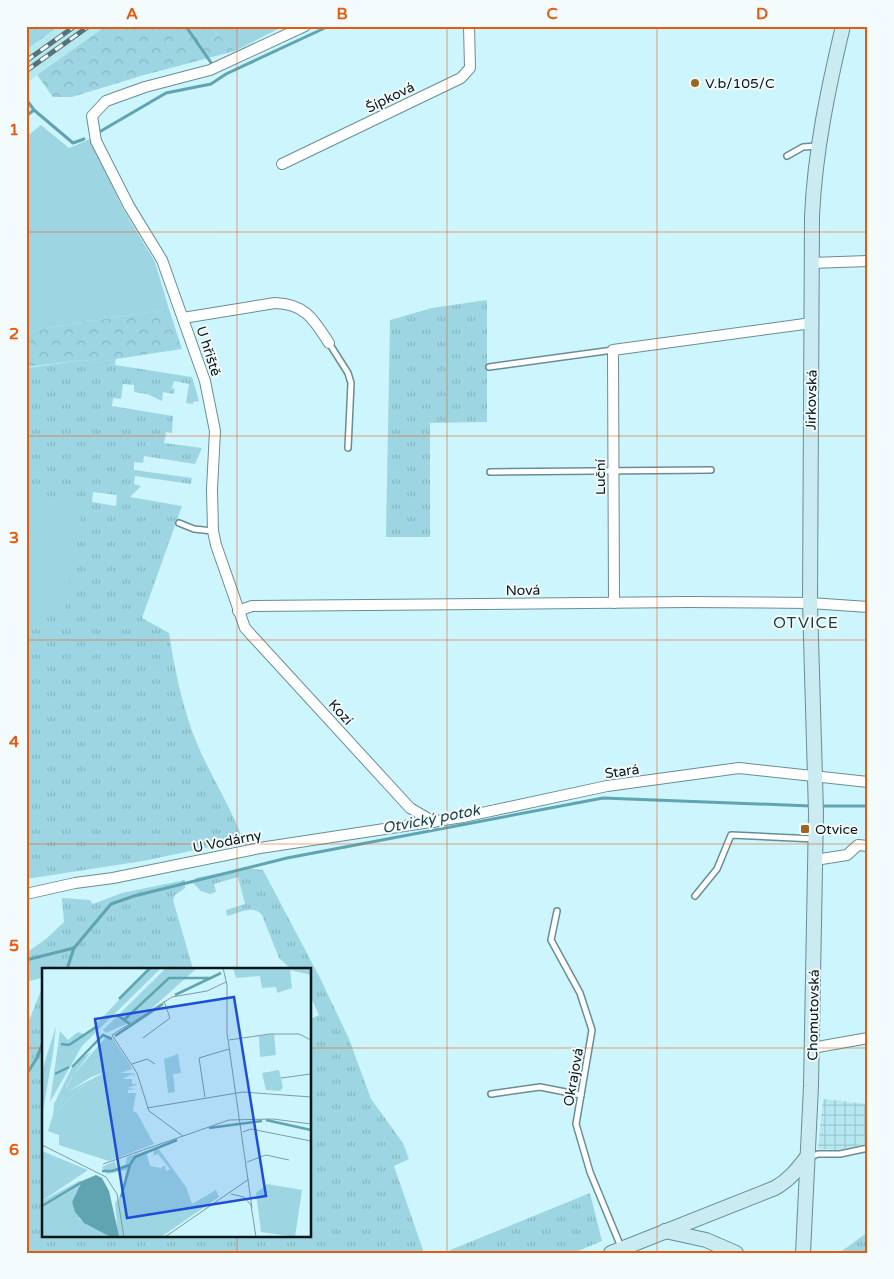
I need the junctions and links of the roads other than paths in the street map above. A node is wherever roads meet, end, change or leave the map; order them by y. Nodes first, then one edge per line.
1 (305, 26) edge
2 (469, 26) edge
3 (843, 26) edge
4 (818, 146) junction
5 (787, 156) dead end
6 (282, 164) dead end
7 (868, 261) edge
8 (811, 263) junction
9 (183, 318) junction
10 (812, 323) junction
11 (329, 343) joint
12 (613, 350) junction
13 (489, 367) dead end
14 (348, 448) dead end
15 (711, 470) dead end
16 (614, 471) junction
17 (490, 472) dead end
18 (179, 523) dead end
19 (214, 531) junction
20 (614, 603) junction
21 (810, 603) junction
22 (868, 607) edge
23 (238, 612) junction
24 (816, 776) junction
25 (868, 782) edge
26 (434, 822) junction
27 (816, 839) junction
28 (868, 846) edge
29 (815, 860) junction
30 (26, 894) edge
31 (695, 896) dead end
32 (557, 911) dead end
33 (868, 1038) edge
34 (812, 1048) junction
35 (491, 1094) dead end
36 (581, 1095) junction
37 (868, 1148) edge
38 (807, 1157) junction
39 (665, 1231) junction
40 (616, 1250) edge
41 (736, 1253) edge
42 (802, 1253) edge

1 - 9 street, U hřiště
2 - 6 street, Šípková
3 - 4 main road, Jirkovská
4 - 5 lane
4 - 8 main road, Jirkovská
7 - 8 street
8 - 10 main road, Jirkovská
9 - 11 street
9 - 19 street, U hřiště
10 - 12 street
10 - 21 main road, Jirkovská
11 - 14 lane
12 - 13 lane
12 - 16 street, Luční
15 - 16 lane
16 - 17 lane
16 - 20 street, Luční
18 - 19 lane
19 - 23 street, U hřiště
20 - 21 street, Nová
20 - 23 street, Nová
21 - 22 street, Nová
21 - 24 main road, Jirkovská
23 - 26 street, Kozí
24 - 25 street, Stará
24 - 26 street, Stará
24 - 27 main road, Chomutovská
26 - 30 street, U Vodárny
27 - 29 main road, Chomutovská
27 - 31 lane
28 - 29 street
29 - 34 main road, Chomutovská
32 - 36 lane, Okrajová
33 - 34 street
34 - 38 main road, Chomutovská
35 - 36 lane
36 - 40 lane, Okrajová
37 - 38 lane
38 - 39 main road
38 - 42 main road, Chomutovská
39 - 40 main road
39 - 41 main road

